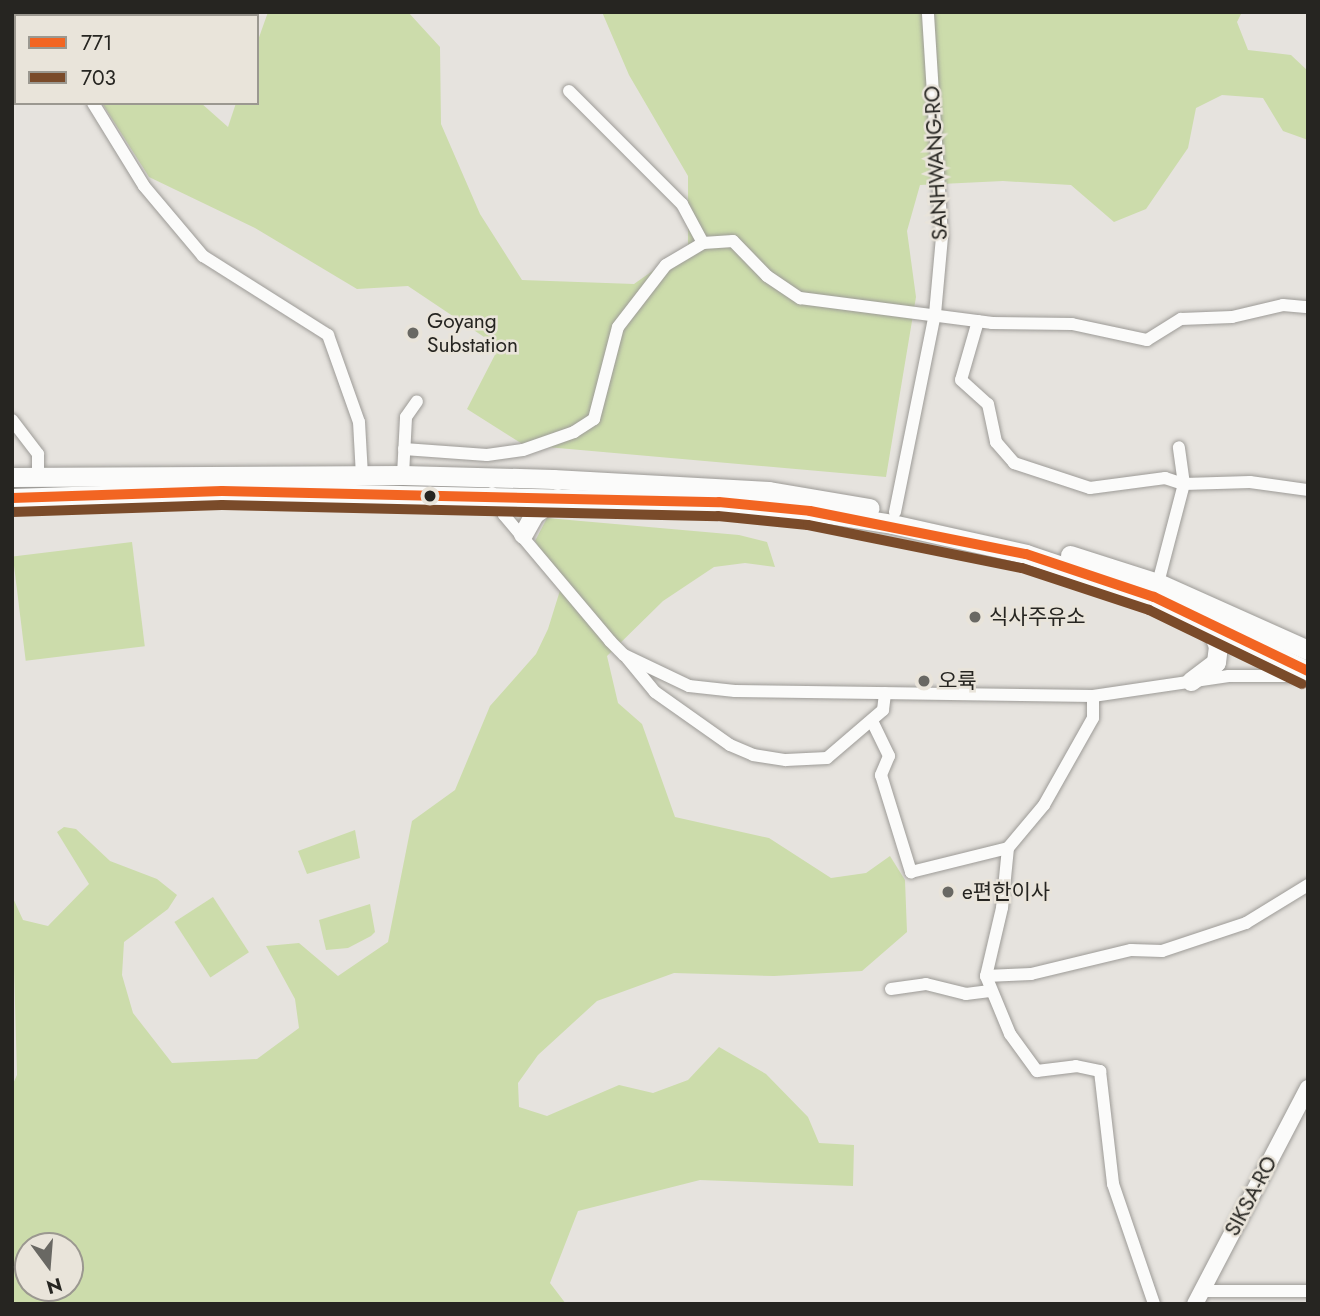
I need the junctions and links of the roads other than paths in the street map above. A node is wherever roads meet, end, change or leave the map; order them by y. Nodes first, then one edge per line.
1 (928, 12) edge
2 (569, 91) dead end
3 (94, 105) edge
4 (703, 243) junction
5 (1308, 307) edge
6 (935, 314) junction
7 (978, 321) junction
8 (417, 401) dead end
9 (12, 420) edge
10 (1179, 447) dead end
11 (404, 449) junction
12 (362, 475) junction
13 (403, 475) junction
14 (38, 476) junction
15 (12, 477) edge
16 (485, 477) junction
17 (1184, 484) junction
18 (1308, 490) edge
19 (12, 498) edge
20 (494, 498) junction
21 (557, 498) junction
22 (895, 512) junction
23 (523, 534) junction
24 (1158, 583) junction
25 (1209, 624) junction
26 (1308, 650) edge
27 (624, 655) junction
28 (1308, 673) edge
29 (1191, 681) junction
30 (886, 693) junction
31 (1093, 696) junction
32 (872, 721) junction
33 (1009, 848) junction
34 (1308, 885) edge
35 (986, 976) junction
36 (891, 989) dead end
37 (990, 991) junction
38 (1308, 1087) edge
39 (1308, 1291) edge
40 (1198, 1297) edge
41 (1154, 1304) edge

1 - 6 street, SANHWANG-RO
2 - 4 street
3 - 12 street
4 - 6 street
4 - 11 street
5 - 7 street
6 - 7 street
6 - 22 street, SANHWANG-RO
7 - 17 street
8 - 11 street
9 - 14 street
10 - 17 street
11 - 13 street
12 - 13 main road
12 - 14 main road
13 - 16 main road
14 - 15 main road
16 - 20 street
16 - 22 main road
17 - 18 street
17 - 24 street
19 - 20 main road
20 - 21 main road
20 - 23 street
21 - 23 main road
21 - 25 main road
22 - 24 main road
23 - 27 street
24 - 26 main road
25 - 28 main road
25 - 29 main road
27 - 30 street
27 - 32 street
28 - 29 street
29 - 31 street
30 - 31 street
30 - 32 street
31 - 33 street
32 - 33 street
33 - 35 street
34 - 35 street
35 - 37 street
36 - 37 street
37 - 41 street
38 - 40 street, SIKSA-RO
39 - 40 street

